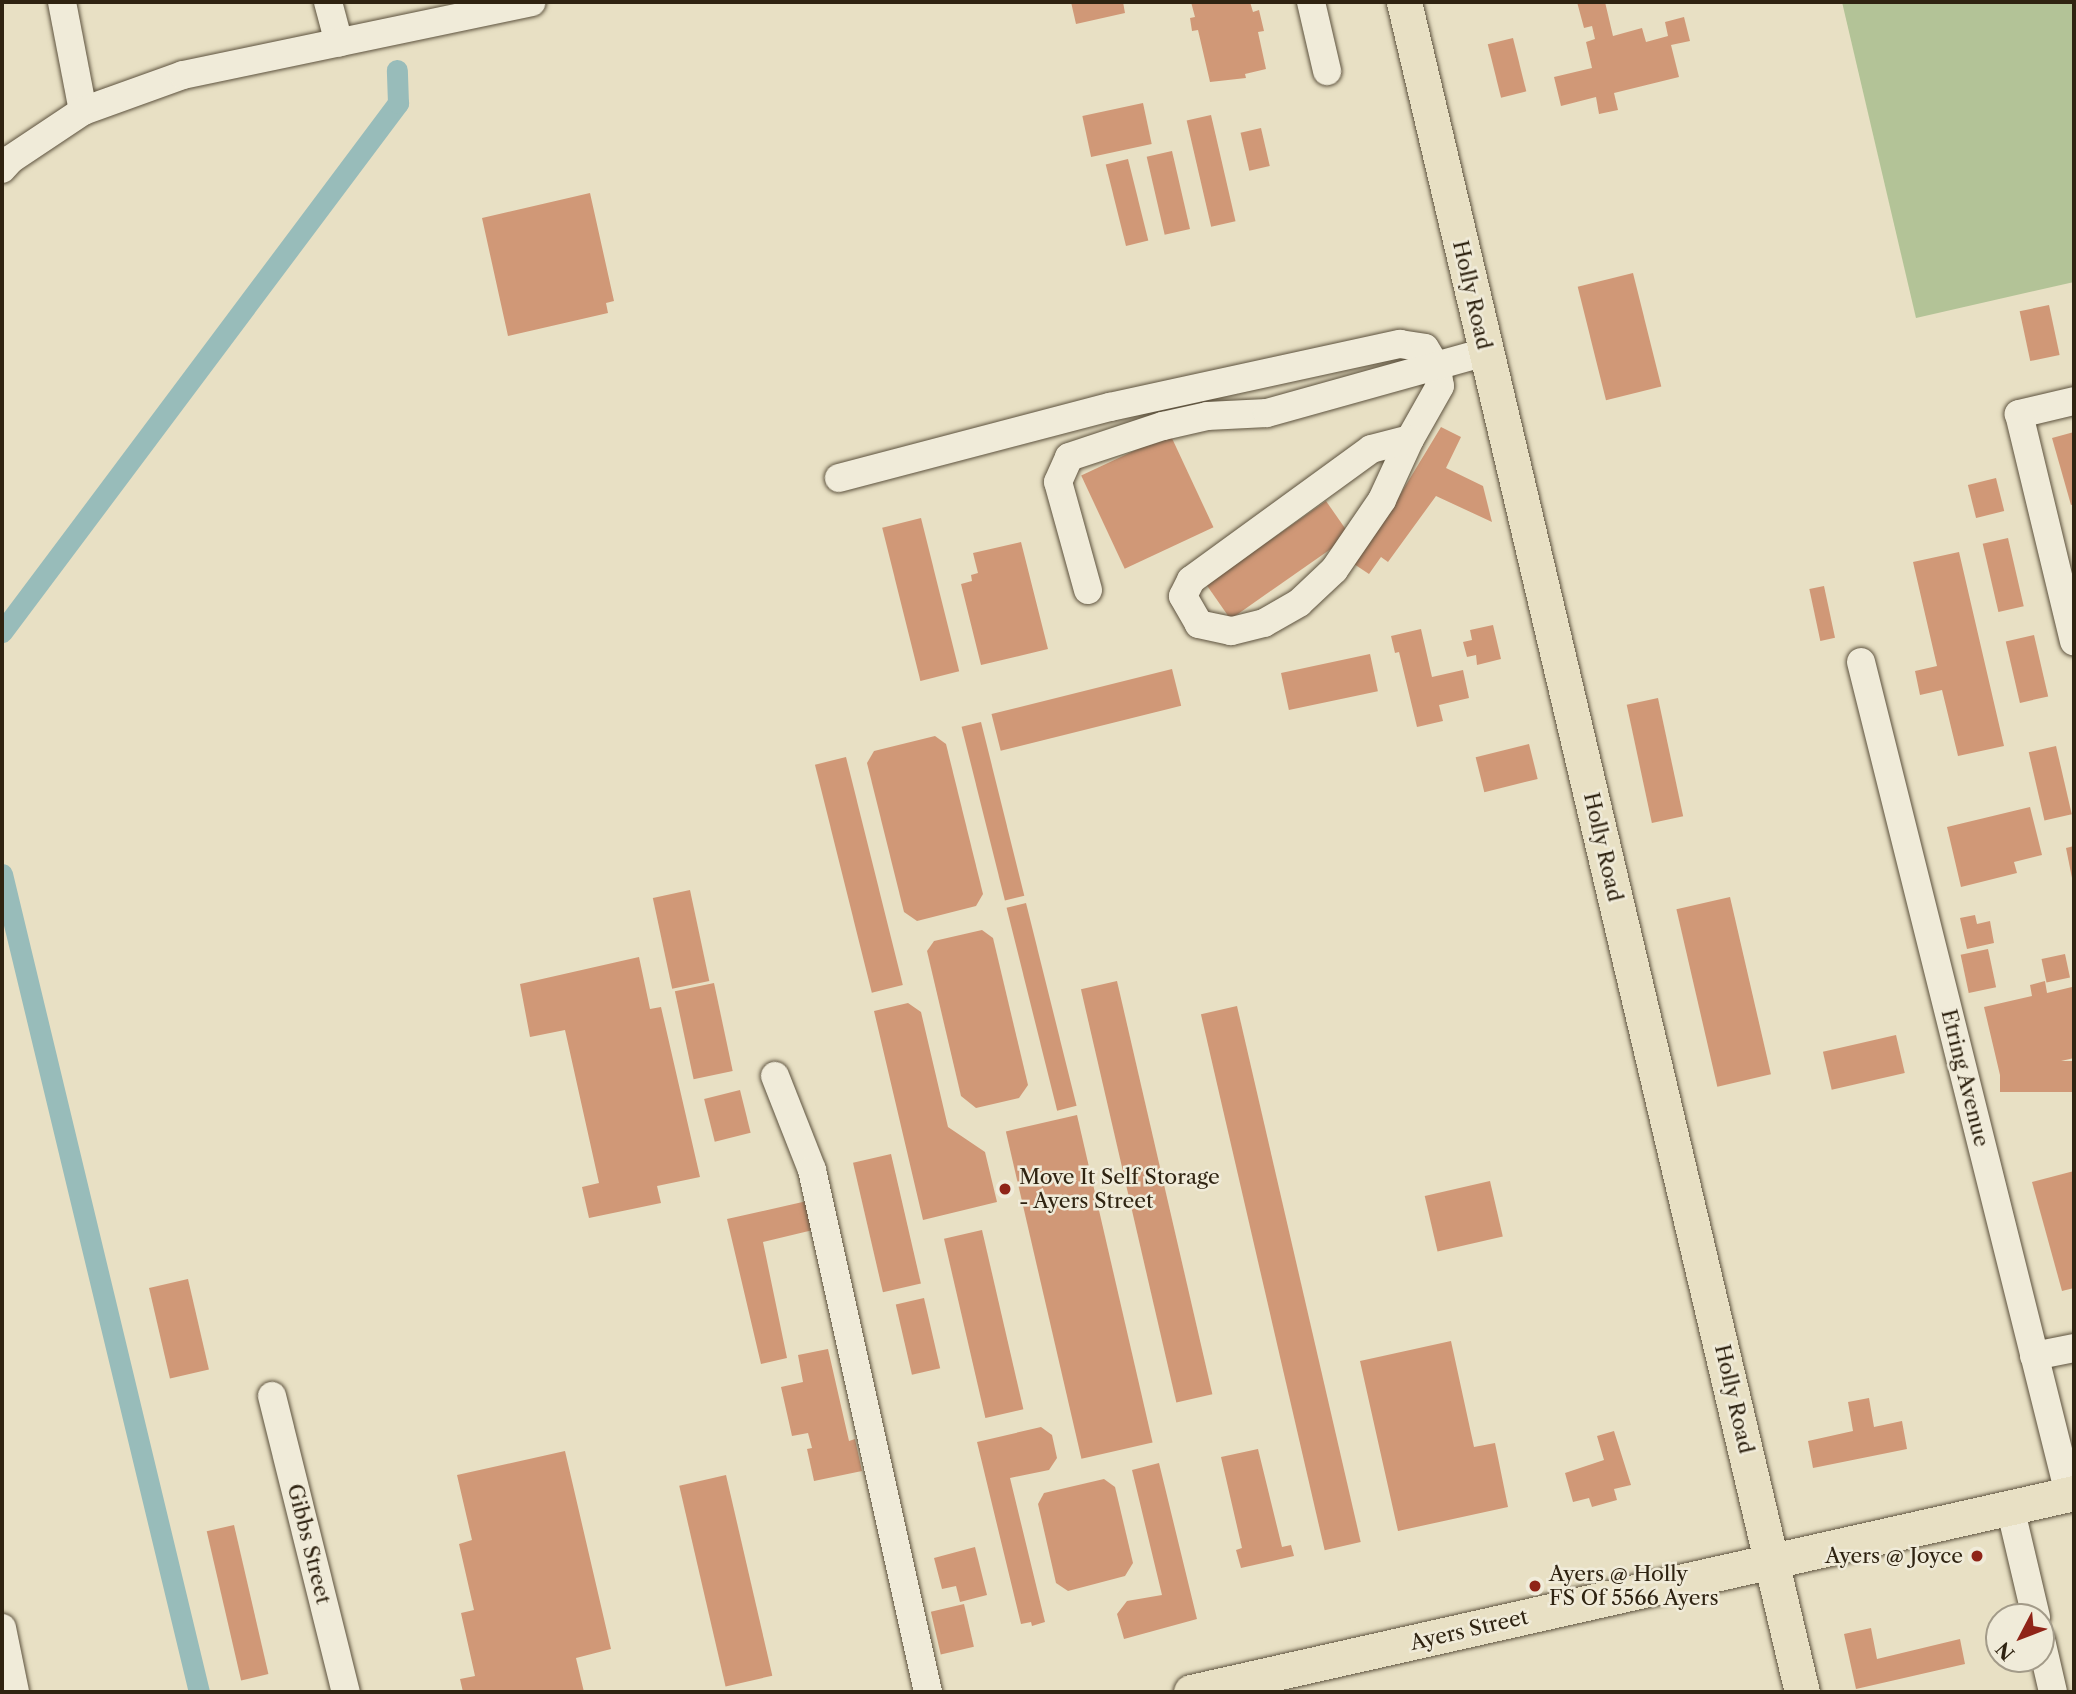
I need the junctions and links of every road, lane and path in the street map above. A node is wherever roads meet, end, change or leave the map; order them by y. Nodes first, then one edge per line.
1 (62, 2) edge
2 (328, 2) edge
3 (531, 2) edge
4 (1311, 2) edge
5 (1404, 2) edge
6 (339, 43) junction
7 (1327, 71) dead end
8 (83, 111) junction
9 (2, 169) edge
10 (1486, 352) junction
11 (1437, 368) junction
12 (2074, 401) edge
13 (1410, 439) junction
14 (839, 478) dead end
15 (1088, 590) dead end
16 (2074, 642) edge
17 (1861, 662) dead end
18 (775, 1076) dead end
19 (2074, 1348) edge
20 (2034, 1356) junction
21 (272, 1396) dead end
22 (2072, 1494) edge
23 (2010, 1507) junction
24 (1773, 1562) junction
25 (2033, 1603) edge
26 (2, 1628) edge
27 (2049, 1673) edge
28 (15, 1692) edge
29 (346, 1692) edge
30 (928, 1692) edge
31 (1191, 1692) edge
32 (1802, 1692) edge
33 (2053, 1692) edge

1 - 8 street
2 - 6 street
3 - 6 street
4 - 7 street
5 - 10 main road, Holly Road
6 - 8 street
8 - 9 street
10 - 11 street
10 - 24 main road, Holly Road
11 - 13 street
11 - 14 street
11 - 15 street
12 - 16 street
13 - 13 street
17 - 20 street, Etring Avenue
18 - 30 street
19 - 20 street
20 - 22 street, Etring Avenue
21 - 29 street, Gibbs Street
22 - 23 main road, Ayers Street
23 - 24 main road, Ayers Street
23 - 25 street
24 - 31 main road, Ayers Street
24 - 32 main road, Holly Road
26 - 28 street
27 - 33 street

